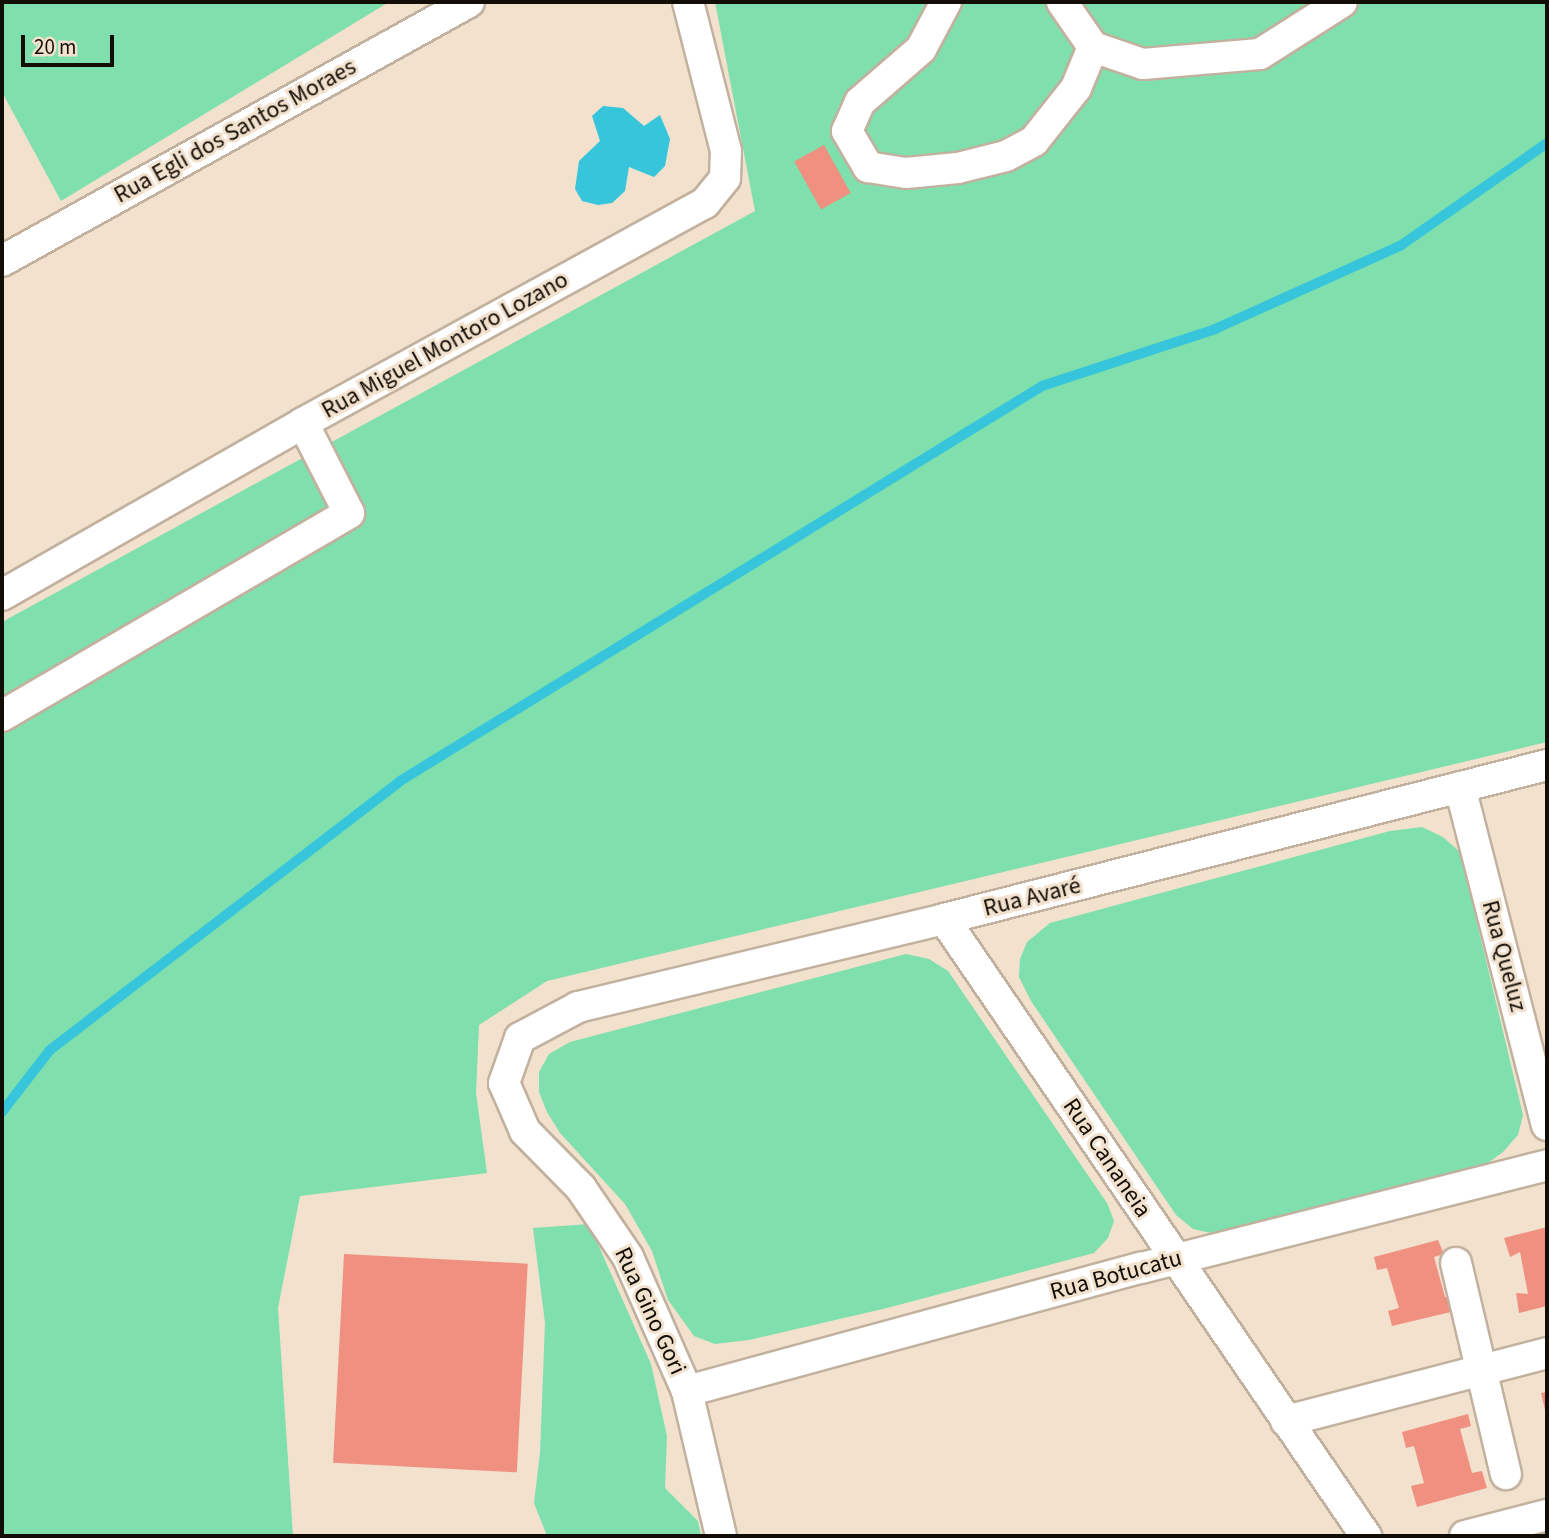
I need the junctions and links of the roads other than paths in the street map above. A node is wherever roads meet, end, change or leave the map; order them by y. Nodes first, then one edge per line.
1 (469, 2) edge
2 (688, 2) edge
3 (946, 2) edge
4 (1062, 2) edge
5 (1342, 2) edge
6 (1093, 47) junction
7 (2, 261) edge
8 (303, 423) junction
9 (2, 595) edge
10 (2, 716) edge
11 (1547, 765) edge
12 (1460, 787) junction
13 (944, 919) junction
14 (520, 1038) joint
15 (1547, 1125) edge
16 (1547, 1165) edge
17 (1176, 1259) junction
18 (1456, 1263) dead end
19 (1547, 1353) edge
20 (1482, 1370) junction
21 (687, 1391) junction
22 (1286, 1421) junction
23 (1506, 1474) dead end
24 (1547, 1515) edge
25 (721, 1536) edge
26 (1366, 1536) edge
27 (1465, 1536) edge

1 - 7 street, Rua Egli dos Santos Moraes
2 - 8 street, Rua Miguel Montoro Lozano
3 - 6 street
4 - 6 street
5 - 6 street
8 - 9 street, Rua Miguel Montoro Lozano
8 - 10 street
11 - 12 street, Rua Avaré
12 - 13 street, Rua Avaré
12 - 15 street, Rua Queluz
13 - 14 street, Rua Avaré
13 - 17 street, Rua Cananeia
14 - 21 street, Rua Gino Gori
16 - 17 street, Rua Botucatu
17 - 21 street, Rua Botucatu
17 - 22 street, Rua Cananeia
18 - 20 street
19 - 20 street
20 - 22 street
20 - 23 street
21 - 25 street, Rua Gino Gori
22 - 26 street, Rua Cananeia
24 - 27 street

